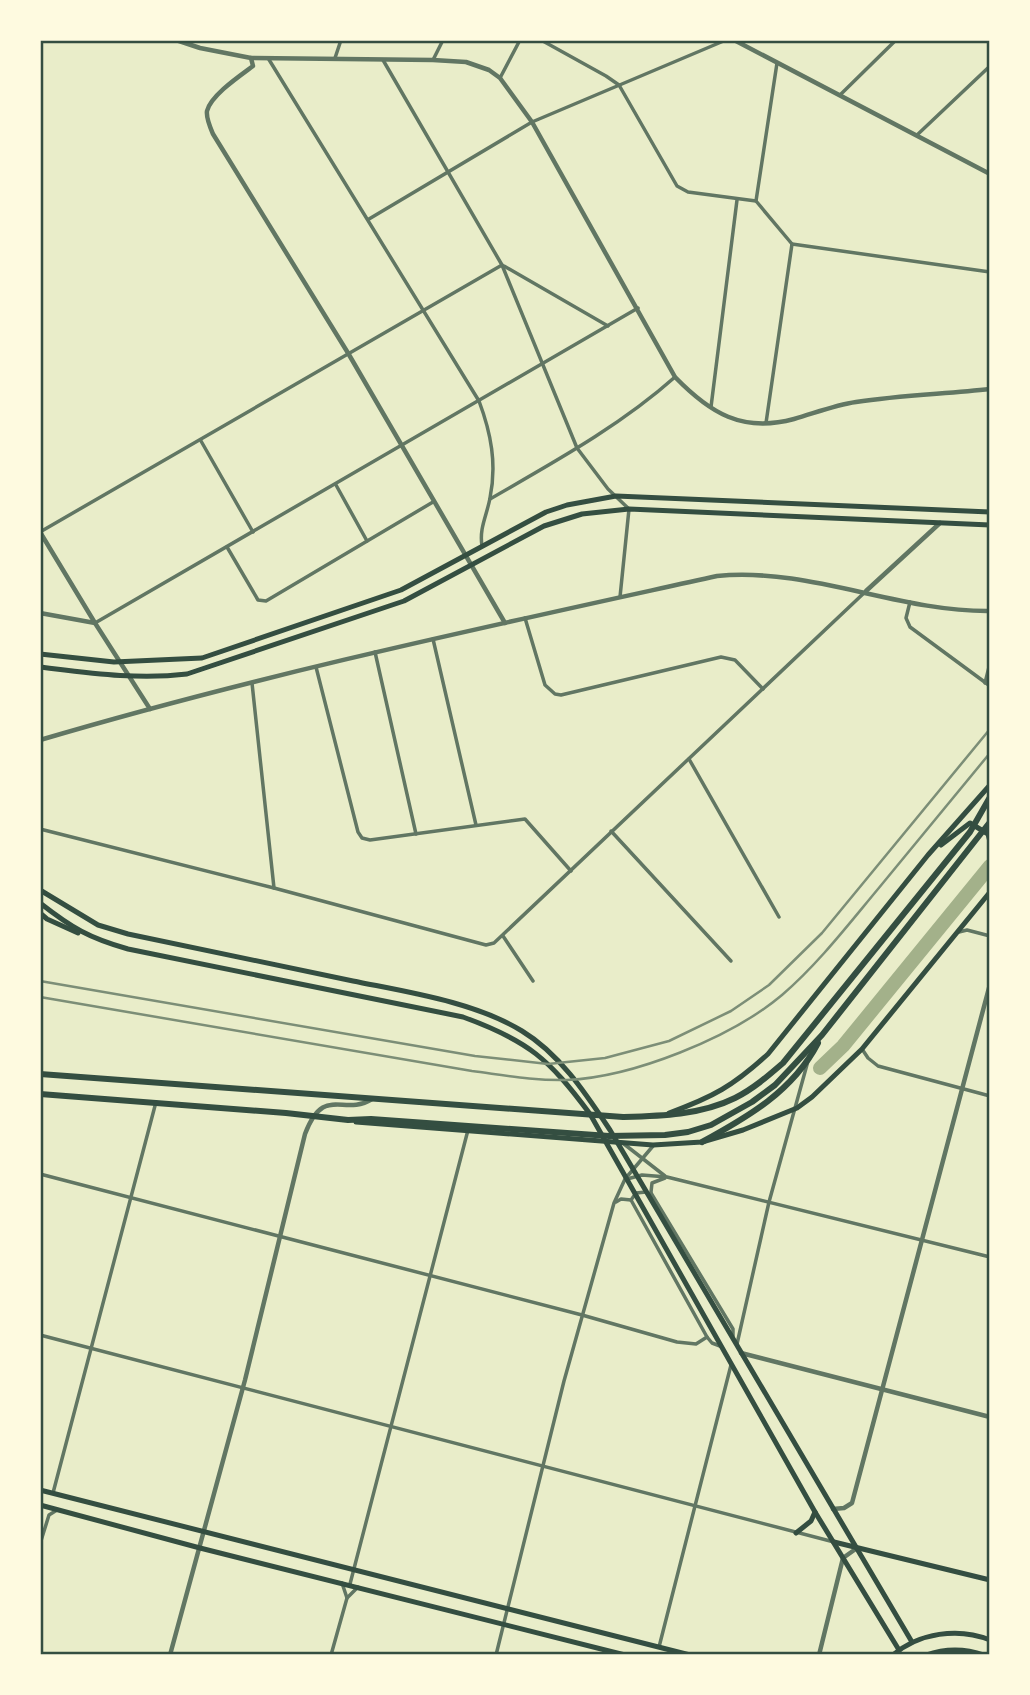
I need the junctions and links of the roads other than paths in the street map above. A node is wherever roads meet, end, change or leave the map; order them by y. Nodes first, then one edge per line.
1 (176, 40) edge
2 (205, 40) edge
3 (341, 40) edge
4 (443, 40) edge
5 (520, 40) edge
6 (541, 40) edge
7 (726, 40) edge
8 (734, 40) edge
9 (896, 40) edge
10 (200, 48) junction
11 (251, 58) junction
12 (268, 58) junction
13 (335, 59) junction
14 (382, 59) junction
15 (433, 60) junction
16 (776, 63) junction
17 (990, 66) edge
18 (500, 78) junction
19 (619, 85) junction
20 (840, 96) junction
21 (532, 122) junction
22 (915, 136) junction
23 (448, 173) junction
24 (990, 174) edge
25 (737, 200) junction
26 (756, 201) junction
27 (368, 219) junction
28 (792, 244) junction
29 (502, 265) junction
30 (990, 272) edge
31 (638, 308) junction
32 (424, 311) junction
33 (608, 326) junction
34 (348, 353) junction
35 (541, 364) junction
36 (675, 377) junction
37 (990, 389) edge
38 (480, 401) junction
39 (710, 409) junction
40 (766, 424) junction
41 (201, 441) junction
42 (402, 446) junction
43 (577, 448) junction
44 (336, 485) junction
45 (616, 496) junction
46 (490, 499) junction
47 (433, 502) junction
48 (629, 509) junction
49 (990, 512) edge
50 (941, 522) junction
51 (990, 524) edge
52 (40, 532) edge
53 (253, 532) junction
54 (367, 542) junction
55 (482, 545) junction
56 (227, 547) junction
57 (465, 556) junction
58 (470, 566) junction
59 (866, 591) junction
60 (620, 597) junction
61 (910, 602) junction
62 (990, 611) edge
63 (40, 613) edge
64 (525, 618) junction
65 (95, 623) junction
66 (505, 623) junction
67 (433, 638) junction
68 (375, 651) junction
69 (40, 654) edge
70 (121, 662) junction
71 (990, 663) edge
72 (40, 667) edge
73 (316, 667) junction
74 (130, 677) junction
75 (252, 682) junction
76 (988, 685) edge
77 (763, 689) junction
78 (150, 709) junction
79 (40, 740) edge
80 (689, 760) junction
81 (989, 786) edge
82 (990, 797) edge
83 (990, 803) edge
84 (990, 822) edge
85 (476, 825) junction
86 (40, 829) edge
87 (611, 831) junction
88 (416, 834) junction
89 (990, 842) edge
90 (928, 855) junction
91 (571, 871) junction
92 (274, 888) junction
93 (40, 890) edge
94 (990, 892) edge
95 (40, 904) edge
96 (40, 914) edge
97 (779, 917) dead end
98 (959, 932) junction
99 (503, 936) junction
100 (990, 936) edge
101 (94, 940) junction
102 (731, 961) dead end
103 (533, 981) dead end
104 (990, 984) edge
105 (822, 1035) junction
106 (862, 1049) junction
107 (808, 1061) junction
108 (40, 1074) edge
109 (962, 1089) junction
110 (40, 1094) edge
111 (990, 1096) edge
112 (372, 1099) junction
113 (156, 1102) junction
114 (797, 1108) junction
115 (314, 1116) junction
116 (661, 1116) junction
117 (348, 1120) junction
118 (468, 1130) junction
119 (702, 1142) junction
120 (624, 1144) junction
121 (653, 1145) junction
122 (642, 1157) junction
123 (40, 1174) edge
124 (667, 1177) junction
125 (625, 1179) junction
126 (650, 1193) junction
127 (130, 1197) junction
128 (631, 1200) junction
129 (769, 1202) junction
130 (614, 1203) junction
131 (279, 1237) junction
132 (921, 1241) junction
133 (990, 1257) edge
134 (431, 1276) junction
135 (582, 1315) junction
136 (40, 1335) edge
137 (707, 1337) junction
138 (735, 1341) junction
139 (723, 1347) junction
140 (91, 1348) junction
141 (741, 1353) junction
142 (732, 1362) junction
143 (243, 1387) junction
144 (883, 1390) junction
145 (990, 1418) edge
146 (391, 1426) junction
147 (544, 1465) junction
148 (40, 1490) edge
149 (53, 1493) junction
150 (40, 1504) edge
151 (695, 1507) junction
152 (59, 1509) junction
153 (833, 1509) junction
154 (815, 1512) junction
155 (205, 1532) junction
156 (796, 1533) junction
157 (834, 1542) junction
158 (40, 1544) edge
159 (201, 1548) junction
160 (857, 1548) junction
161 (843, 1558) junction
162 (354, 1569) junction
163 (989, 1578) edge
164 (341, 1582) junction
165 (350, 1584) junction
166 (358, 1586) junction
167 (346, 1598) junction
168 (508, 1608) junction
169 (504, 1624) junction
170 (990, 1630) edge
171 (989, 1639) edge
172 (912, 1642) junction
173 (659, 1647) junction
174 (899, 1650) junction
175 (170, 1655) edge
176 (331, 1655) edge
177 (496, 1655) edge
178 (625, 1655) edge
179 (690, 1655) edge
180 (819, 1655) edge
181 (893, 1655) edge
182 (926, 1655) edge
183 (984, 1655) edge

1 - 10 street
2 - 10 street
3 - 13 street
4 - 15 street
5 - 18 street
6 - 19 street
7 - 19 street
8 - 16 street
9 - 20 street
10 - 11 street
11 - 12 street
11 - 34 street
12 - 13 street
12 - 27 street
13 - 14 street
14 - 15 street
14 - 23 street
15 - 18 street
16 - 20 street
16 - 26 street
17 - 22 street
18 - 21 street
19 - 21 street
19 - 25 street
20 - 22 street
21 - 23 street
21 - 31 street
22 - 24 street
23 - 27 street
23 - 29 street
25 - 26 street
25 - 39 street
26 - 28 street
27 - 32 street
28 - 30 street
28 - 40 street
29 - 32 street
29 - 33 street
29 - 35 street
31 - 33 street
31 - 36 street
32 - 34 street
32 - 38 street
33 - 35 street
34 - 41 street
34 - 42 street
35 - 38 street
35 - 43 street
36 - 39 street
36 - 43 street
37 - 40 street
38 - 42 street
38 - 46 street
39 - 40 street
41 - 52 street
41 - 53 street
42 - 44 street
42 - 47 street
43 - 45 street
43 - 46 street
44 - 53 street
44 - 54 street
45 - 48 street
45 - 49 main road
45 - 55 main road
46 - 55 street
47 - 54 street
47 - 57 street
48 - 50 main road
48 - 58 main road
48 - 60 street
50 - 51 main road
50 - 59 street
52 - 65 street
53 - 56 street
54 - 56 street
55 - 57 main road
56 - 65 street
57 - 58 street
57 - 70 main road
58 - 66 street
58 - 74 main road
59 - 60 street
59 - 61 street
59 - 77 street
60 - 64 street
61 - 62 street
61 - 76 street
63 - 65 street
64 - 66 street
64 - 77 street
65 - 70 street
66 - 67 street
67 - 68 street
67 - 85 street
68 - 73 street
68 - 88 street
69 - 70 main road
70 - 74 street
71 - 76 street
72 - 74 main road
73 - 75 street
73 - 88 street
74 - 78 street
75 - 78 street
75 - 92 street
77 - 80 street
78 - 79 street
80 - 87 street
80 - 97 street
81 - 83 main road
81 - 90 main road
82 - 116 highway
84 - 105 highway
85 - 88 street
85 - 91 street
86 - 92 street
87 - 91 street
87 - 102 street
89 - 90 main road
90 - 116 main road
91 - 99 street
92 - 99 street
93 - 138 main road
94 - 98 main road
95 - 101 main road
96 - 101 main road
98 - 100 street
98 - 106 main road
99 - 103 street
101 - 139 main road
104 - 109 street
105 - 107 highway
105 - 117 highway
106 - 109 street
106 - 114 main road
107 - 114 street
107 - 119 highway
108 - 112 highway
109 - 111 street
109 - 132 street
110 - 113 highway
112 - 115 street
112 - 116 highway
113 - 115 highway
113 - 127 street
114 - 119 main road
114 - 129 street
115 - 117 highway
115 - 131 street
117 - 118 main road
118 - 120 main road
118 - 134 street
119 - 121 main road
120 - 121 main road
120 - 122 street
121 - 122 street
122 - 124 street
122 - 125 street
123 - 127 street
124 - 125 street
124 - 126 street
124 - 129 street
125 - 130 street
126 - 128 street
126 - 138 street
127 - 131 street
127 - 140 street
128 - 130 street
128 - 137 street
129 - 132 street
129 - 138 street
130 - 135 street
131 - 134 street
131 - 143 street
132 - 133 street
132 - 144 street
134 - 135 street
134 - 146 street
135 - 137 street
135 - 147 street
136 - 140 street
137 - 139 street
138 - 141 main road
139 - 142 main road
140 - 143 street
140 - 149 street
141 - 144 street
141 - 153 main road
142 - 151 street
142 - 154 main road
143 - 146 street
143 - 155 street
144 - 145 street
144 - 153 street
146 - 147 street
146 - 162 street
147 - 151 street
147 - 168 street
148 - 149 main road
149 - 155 main road
150 - 152 main road
151 - 156 street
151 - 173 street
152 - 158 street
152 - 159 main road
153 - 160 main road
154 - 156 main road
154 - 157 main road
155 - 159 street
155 - 162 main road
156 - 157 street
157 - 160 main road
157 - 161 main road
159 - 164 main road
159 - 175 street
160 - 161 street
160 - 163 main road
160 - 172 main road
161 - 174 main road
161 - 180 street
162 - 165 street
162 - 168 main road
164 - 165 main road
164 - 167 street
165 - 166 main road
166 - 167 street
166 - 169 main road
167 - 176 street
168 - 169 street
168 - 173 main road
169 - 177 street
169 - 178 main road
170 - 171 main road
171 - 172 main road
172 - 174 main road
173 - 179 main road
174 - 181 main road
182 - 183 main road

